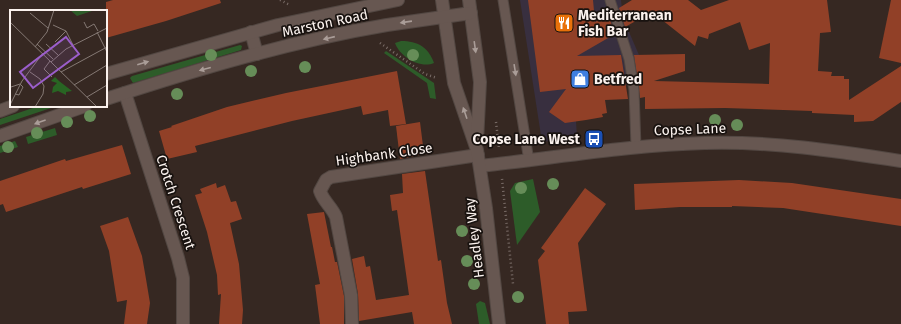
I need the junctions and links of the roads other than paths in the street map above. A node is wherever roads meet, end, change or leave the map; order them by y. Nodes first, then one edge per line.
1 (398, 0) edge
2 (442, 0) edge
3 (469, 0) edge
4 (503, 0) edge
5 (610, 0) edge
6 (471, 13) junction
7 (445, 17) junction
8 (251, 32) junction
9 (257, 54) junction
10 (107, 74) edge
11 (125, 93) junction
12 (107, 99) edge
13 (10, 107) edge
14 (79, 107) edge
15 (0, 111) edge
16 (0, 136) edge
17 (636, 147) junction
18 (478, 157) junction
19 (529, 161) junction
20 (901, 161) edge
21 (183, 324) edge
22 (352, 324) edge
23 (499, 324) edge

1 - 8 main road, Marston Road
2 - 7 main road, Headley Way
3 - 6 main road, Headley Way
4 -> 19 lane
5 - 17 lane
6 - 7 main road, Marston Road
6 -> 18 main road, Headley Way
7 -> 9 main road, Marston Road
18 -> 7 main road, Headley Way
8 - 9 main road
10 -> 8 main road, Marston Road
9 -> 11 main road, Marston Road
11 - 12 main road, Marston Road
11 - 21 main road, Crotch Crescent
13 - 15 main road
14 -> 16 main road
17 - 19 main road, Copse Lane
17 - 20 main road, Copse Lane
18 - 19 main road, Copse Lane
18 - 22 main road, Highbank Close
18 - 23 main road, Headley Way

